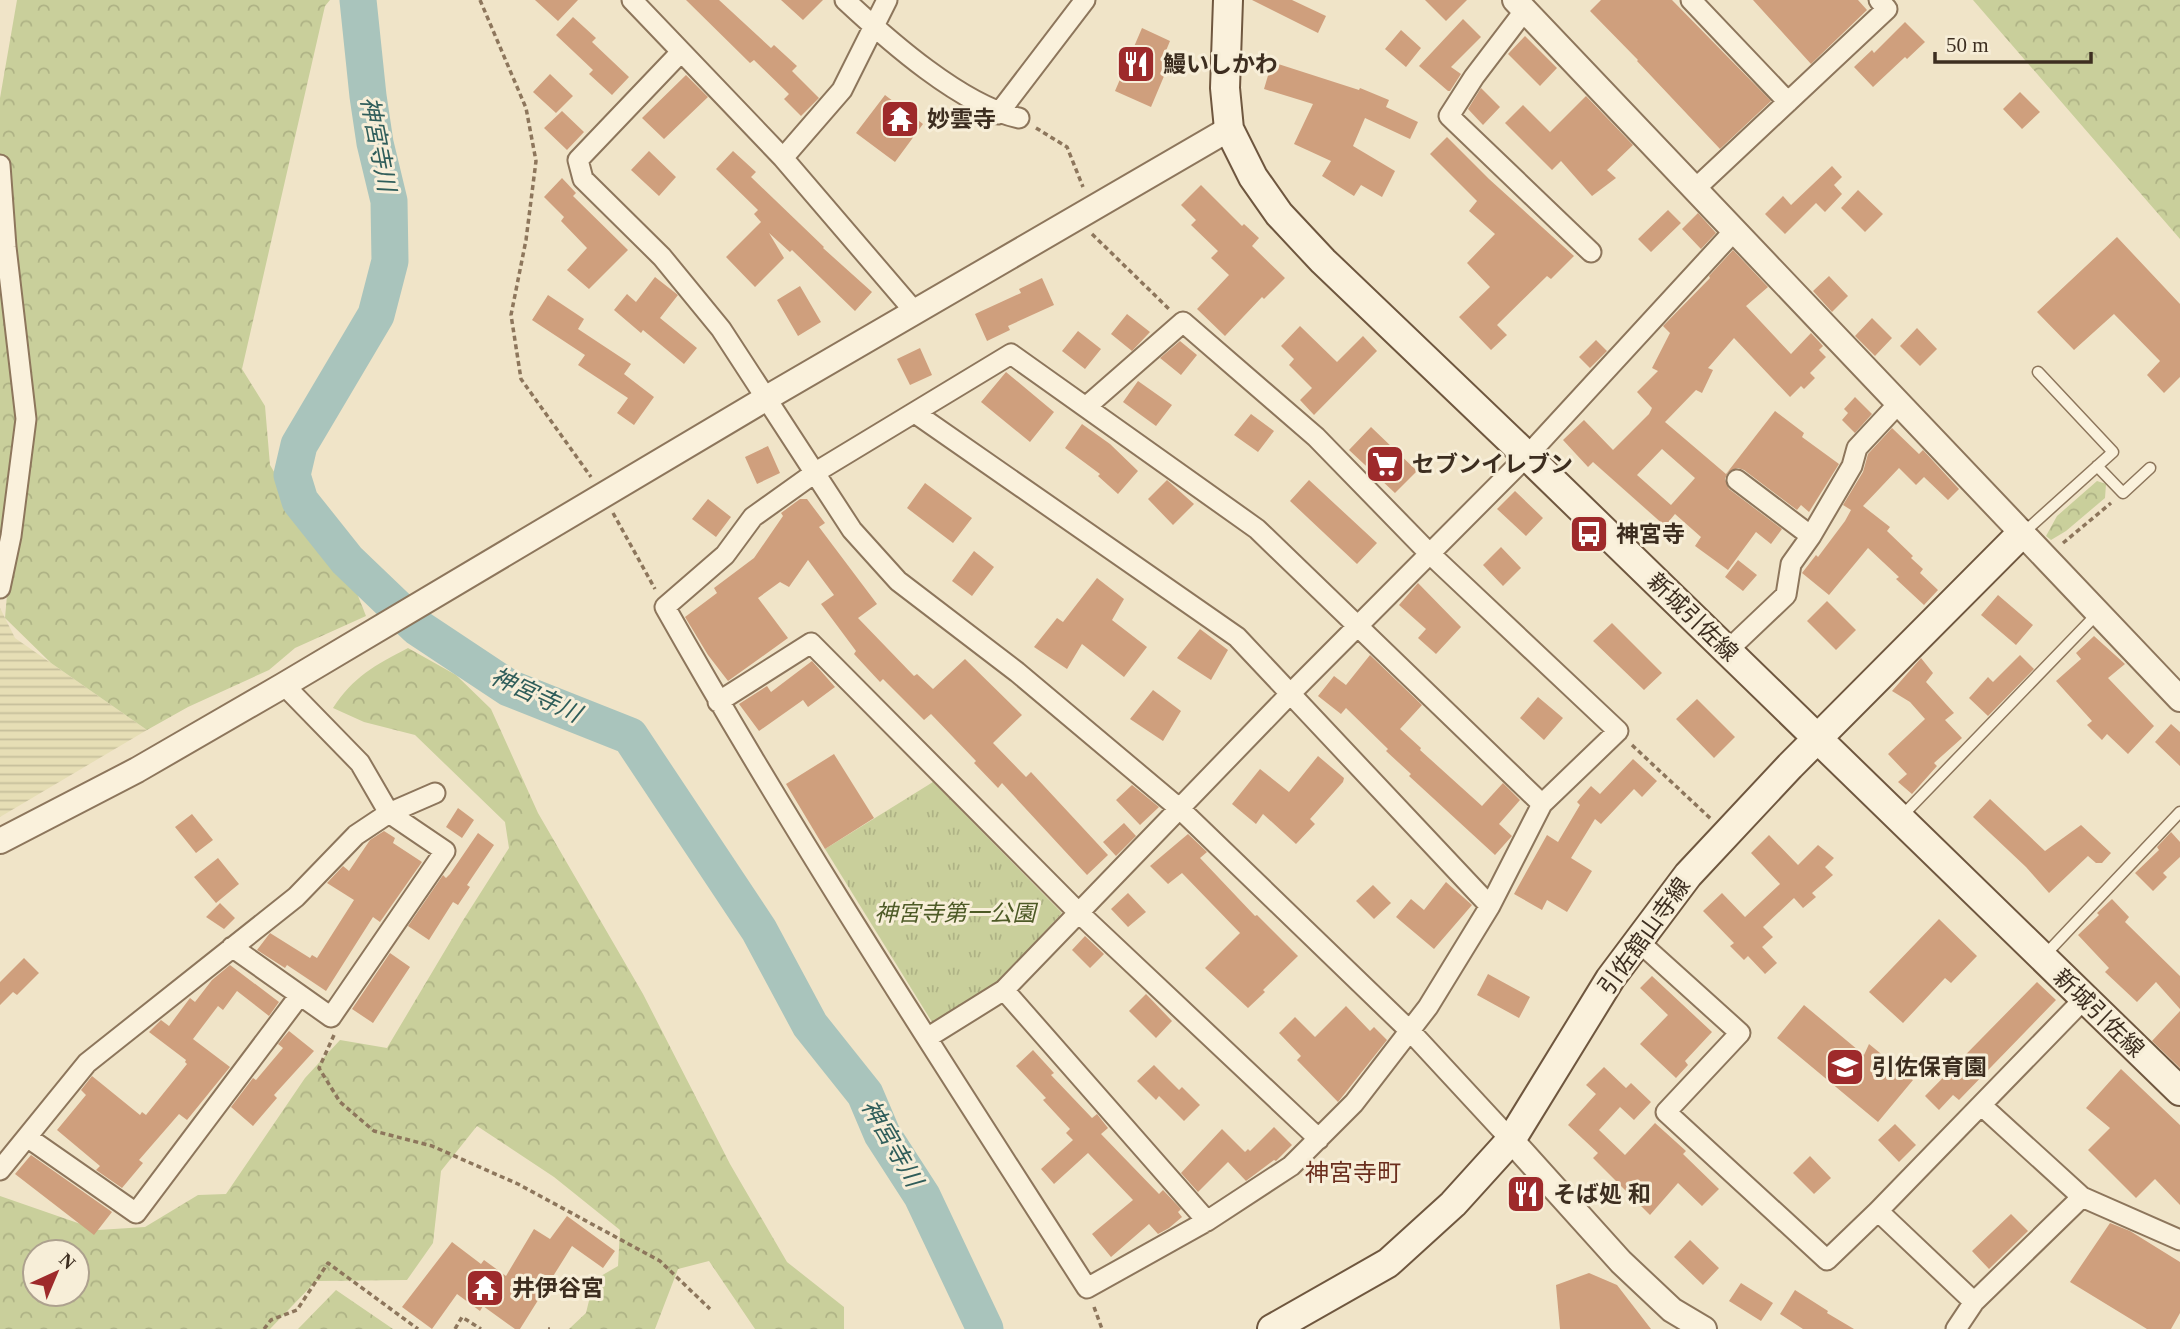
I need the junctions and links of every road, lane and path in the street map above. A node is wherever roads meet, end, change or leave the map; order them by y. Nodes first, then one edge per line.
1 (480, 0) edge
2 (632, 0) edge
3 (845, 0) edge
4 (887, 0) edge
5 (1084, 0) edge
6 (1228, 0) edge
7 (1691, 0) edge
8 (1879, 0) edge
9 (1520, 5) edge
10 (874, 26) junction
11 (681, 52) junction
12 (1788, 102) junction
13 (998, 114) junction
14 (1019, 118) joint
15 (1229, 129) junction
16 (783, 159) junction
17 (0, 165) edge
18 (1696, 188) junction
19 (1083, 213) junction
20 (1735, 230) junction
21 (1591, 252) dead end
22 (915, 312) junction
23 (1183, 322) junction
24 (2038, 372) dead end
25 (765, 398) junction
26 (1898, 404) junction
27 (1087, 406) junction
28 (915, 413) junction
29 (1527, 456) junction
30 (2097, 466) junction
31 (2150, 468) dead end
32 (816, 472) junction
33 (1737, 480) dead end
34 (2123, 493) junction
35 (603, 494) junction
36 (2021, 534) junction
37 (1811, 536) junction
38 (2056, 549) dead end
39 (1428, 552) junction
40 (0, 588) edge
41 (665, 607) junction
42 (2098, 614) junction
43 (1357, 628) junction
44 (1727, 651) junction
45 (284, 685) junction
46 (1291, 693) junction
47 (2180, 699) edge
48 (719, 702) junction
49 (1618, 731) junction
50 (1817, 739) junction
51 (435, 793) dead end
52 (1542, 804) junction
53 (1180, 809) junction
54 (2180, 812) edge
55 (389, 813) junction
56 (1899, 820) junction
57 (1726, 833) junction
58 (0, 841) edge
59 (1490, 906) junction
60 (1079, 913) junction
61 (1638, 941) junction
62 (232, 947) junction
63 (2042, 959) junction
64 (1004, 990) junction
65 (300, 995) junction
66 (2084, 999) junction
67 (331, 1017) junction
68 (1411, 1032) junction
69 (927, 1038) junction
70 (2180, 1091) edge
71 (1981, 1105) junction
72 (27, 1137) junction
73 (1319, 1139) junction
74 (1511, 1140) junction
75 (0, 1170) edge
76 (2082, 1197) junction
77 (1878, 1210) junction
78 (1207, 1221) junction
79 (2180, 1240) edge
80 (1087, 1288) junction
81 (1974, 1302) junction
82 (709, 1309) dead end
83 (264, 1329) edge
84 (418, 1329) edge
85 (455, 1329) edge
86 (481, 1329) edge
87 (1102, 1329) edge
88 (1272, 1329) edge
89 (1704, 1329) edge
90 (1956, 1329) edge

1 - 35 path
2 - 11 street
3 - 10 street
4 - 10 street
5 - 13 street
6 - 15 main road, 新城引佐線
7 - 12 street
8 - 12 street
9 - 18 street
9 - 21 street
10 - 13 street
10 - 16 street
11 - 16 street
11 - 25 street
12 - 18 street
13 - 14 street
14 - 19 path
15 - 19 street
15 - 29 main road, 新城引佐線
16 - 22 street
17 - 40 street
18 - 20 street
19 - 22 street
19 - 23 path
20 - 26 street
20 - 29 street
22 - 25 street
23 - 27 street
23 - 39 street
24 - 30 lane
25 - 32 street
25 - 35 street
26 - 36 street
26 - 37 street
27 - 28 street
27 - 43 street
28 - 32 street
28 - 46 street
29 - 39 street
29 - 44 main road, 新城引佐線
30 - 34 lane
30 - 36 lane
31 - 34 lane
32 - 41 street
32 - 53 street
33 - 37 street
34 - 38 path
35 - 41 path
35 - 45 street
36 - 42 street
36 - 50 main road, 引佐舘山寺線
37 - 44 street
39 - 43 street
39 - 49 street
41 - 48 street
42 - 47 street
42 - 56 lane
43 - 46 street
43 - 52 street
44 - 50 main road, 新城引佐線
45 - 55 street
45 - 58 street
46 - 53 street
46 - 59 street
48 - 60 street
48 - 69 street
49 - 52 street
49 - 57 path
50 - 56 main road, 新城引佐線
50 - 57 main road, 引佐舘山寺線
51 - 55 street
52 - 59 street
53 - 60 street
53 - 68 street
54 - 63 lane
55 - 62 street
55 - 67 street
56 - 63 main road, 新城引佐線
57 - 61 main road, 引佐舘山寺線
59 - 68 street
60 - 64 street
60 - 73 street
61 - 74 main road, 引佐舘山寺線
61 - 77 street
62 - 65 street
62 - 72 street
63 - 66 main road, 新城引佐線
64 - 69 street
64 - 78 street
65 - 67 street
65 - 72 street
66 - 70 main road, 新城引佐線
66 - 71 street
67 - 82 path
68 - 73 street
68 - 74 street
69 - 80 street
71 - 76 street
71 - 77 street
72 - 75 street
73 - 78 street
74 - 88 main road, 引佐舘山寺線
74 - 89 street
76 - 79 street
76 - 81 street
77 - 81 street
78 - 80 street
80 - 87 path
81 - 90 street
83 - 84 path
85 - 86 path

